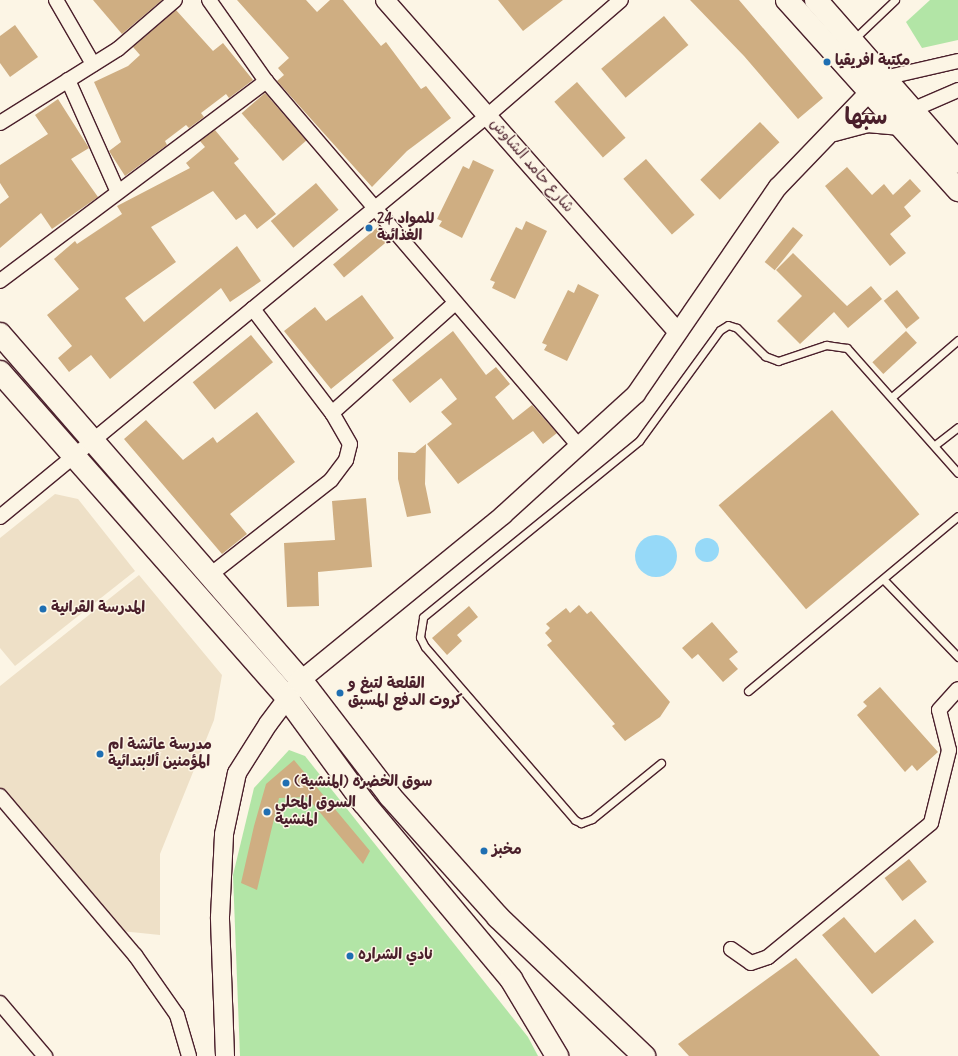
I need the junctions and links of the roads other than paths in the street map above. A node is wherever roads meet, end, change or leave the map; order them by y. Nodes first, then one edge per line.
1 (56, 0) edge
2 (175, 0) edge
3 (209, 0) edge
4 (385, 0) edge
5 (621, 0) edge
6 (787, 0) edge
7 (816, 0) edge
8 (895, 0) edge
9 (852, 41) junction
10 (958, 61) edge
11 (93, 64) junction
12 (68, 80) junction
13 (266, 81) junction
14 (877, 84) junction
15 (958, 90) edge
16 (487, 116) junction
17 (907, 118) junction
18 (0, 123) edge
19 (834, 132) junction
20 (958, 162) edge
21 (116, 190) junction
22 (958, 190) edge
23 (375, 208) junction
24 (0, 281) edge
25 (455, 303) junction
26 (253, 308) junction
27 (677, 331) junction
28 (0, 334) edge
29 (958, 340) edge
30 (0, 372) edge
31 (893, 396) junction
32 (332, 413) junction
33 (958, 427) edge
34 (93, 440) junction
35 (935, 445) junction
36 (580, 447) junction
37 (74, 455) junction
38 (958, 473) edge
39 (958, 516) edge
40 (0, 517) edge
41 (210, 575) junction
42 (884, 580) junction
43 (958, 657) edge
44 (302, 680) junction
45 (958, 689) edge
46 (748, 691) dead end
47 (287, 698) junction
48 (661, 763) dead end
49 (0, 796) edge
50 (731, 950) dead end
51 (0, 1003) edge
52 (45, 1056) edge
53 (189, 1056) edge
54 (225, 1056) edge
55 (557, 1056) edge
56 (644, 1056) edge

1 - 11 street
2 - 11 street
3 - 13 street
4 - 16 street, شارع حامد الشاوش
5 - 16 street
6 - 14 main road
7 - 9 main road
8 - 9 lane
9 - 14 main road
10 - 14 street
11 - 12 street
12 - 18 street
12 - 21 street
13 - 21 street
13 - 23 street
14 - 17 main road
14 - 19 street
15 - 17 street
16 - 23 street
16 - 27 street, شارع حامد الشاوش
17 - 19 street
17 - 20 main road
17 - 22 main road
19 - 27 street
21 - 24 street
23 - 25 street
23 - 26 street
25 - 32 street
25 - 36 street
26 - 32 street
26 - 34 street
27 - 36 street
28 - 34 main road
29 - 31 lane
30 - 37 main road
31 - 35 lane
31 - 48 lane
32 - 41 street
33 - 35 lane
34 - 37 street
34 - 41 main road
35 - 38 lane
36 - 44 street
37 - 40 street
37 - 47 main road
39 - 42 lane
41 - 44 main road
42 - 43 lane
42 - 46 lane
44 - 47 street
44 - 56 main road
45 - 50 street
47 - 54 street
47 - 55 main road
49 - 53 street
51 - 52 street

